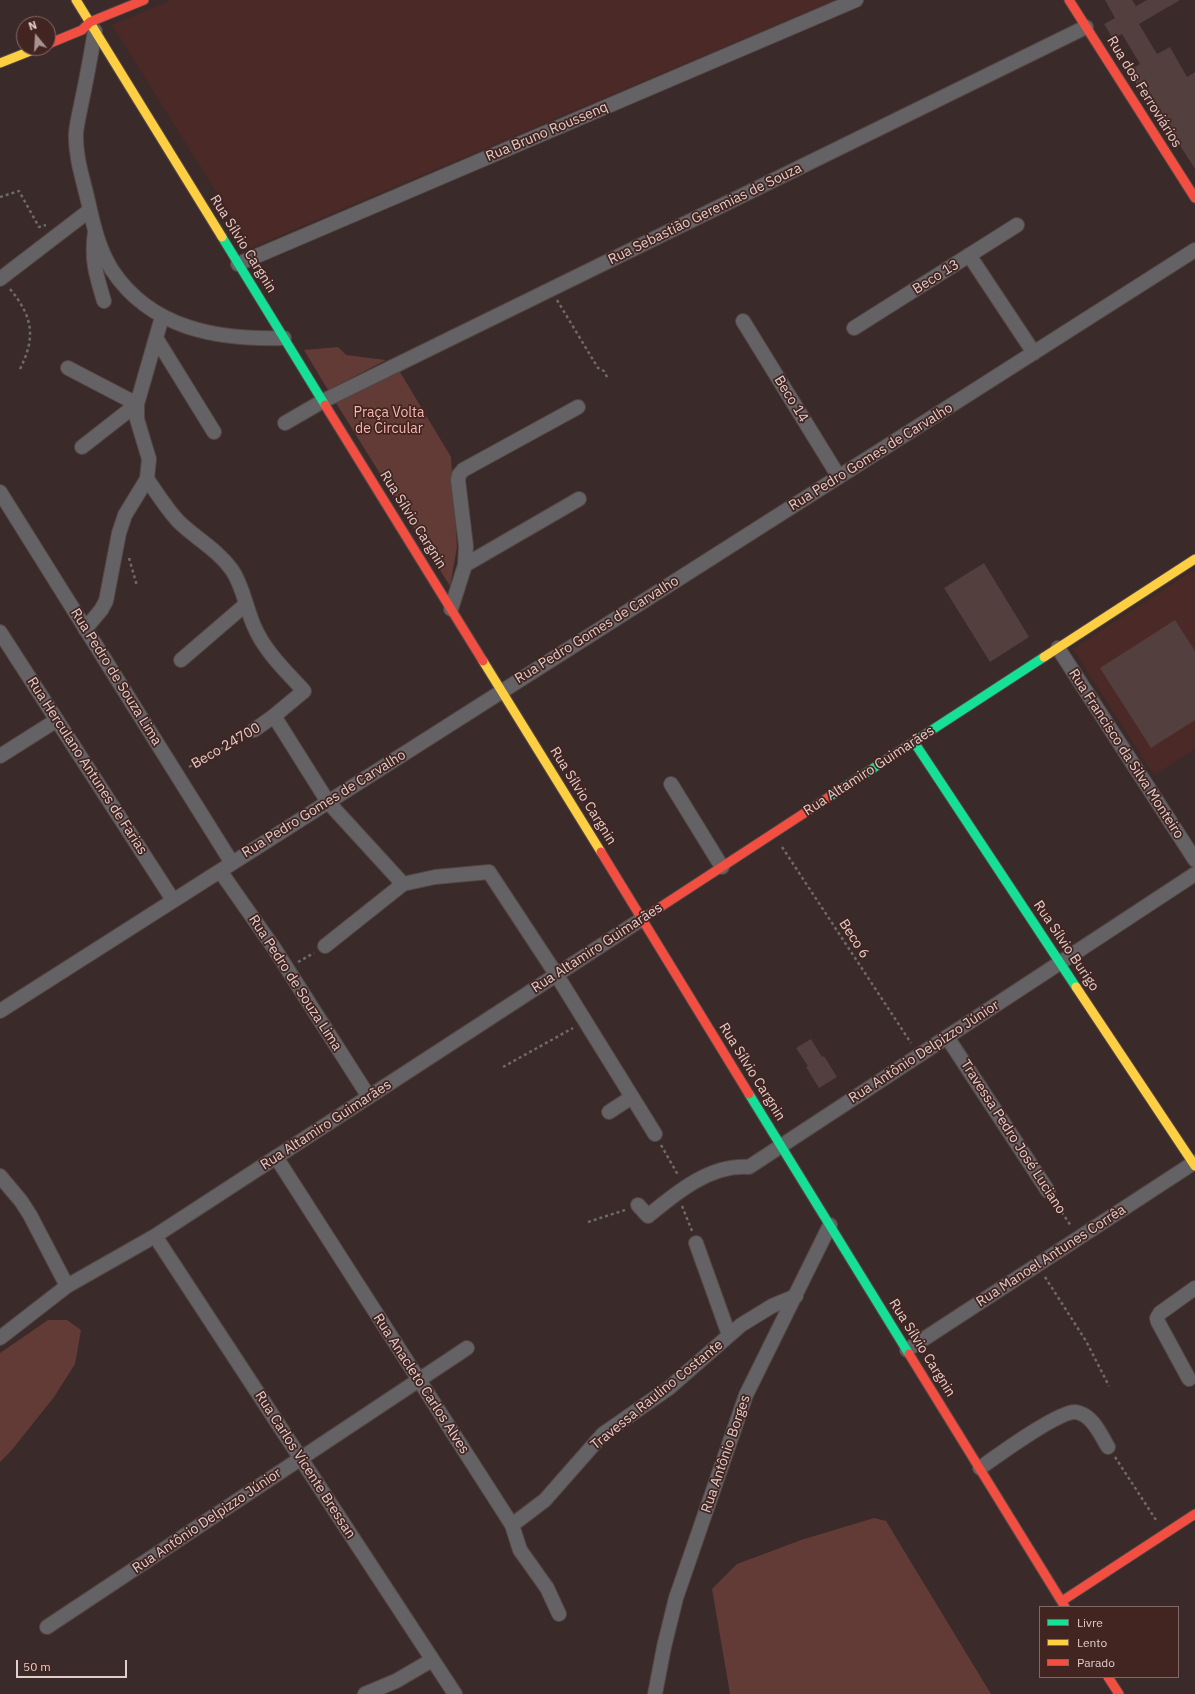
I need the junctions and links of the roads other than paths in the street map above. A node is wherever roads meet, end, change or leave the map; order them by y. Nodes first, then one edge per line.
1 (76, 0) edge
2 (144, 0) edge
3 (856, 0) edge
4 (1069, 0) edge
5 (93, 27) junction
6 (1086, 27) junction
7 (56, 41) edge
8 (18, 56) edge
9 (0, 63) edge
10 (1195, 198) edge
11 (90, 210) junction
12 (1017, 225) dead end
13 (96, 230) junction
14 (1195, 250) edge
15 (969, 256) junction
16 (238, 264) junction
17 (0, 279) edge
18 (104, 301) dead end
19 (162, 317) junction
20 (743, 321) dead end
21 (854, 328) dead end
22 (156, 338) junction
23 (284, 338) junction
24 (1034, 353) junction
25 (68, 368) dead end
26 (323, 402) junction
27 (136, 404) junction
28 (578, 407) dead end
29 (285, 423) dead end
30 (214, 432) dead end
31 (82, 447) dead end
32 (839, 477) junction
33 (147, 479) junction
34 (0, 492) edge
35 (579, 499) dead end
36 (1195, 558) edge
37 (465, 565) junction
38 (246, 606) junction
39 (451, 609) junction
40 (86, 629) junction
41 (0, 632) edge
42 (1058, 648) junction
43 (181, 660) dead end
44 (502, 691) junction
45 (274, 716) junction
46 (57, 720) junction
47 (254, 730) road end
48 (914, 742) junction
49 (0, 756) edge
50 (671, 784) dead end
51 (328, 802) junction
52 (1195, 860) edge
53 (226, 867) junction
54 (722, 867) junction
55 (1195, 874) edge
56 (403, 884) junction
57 (174, 900) junction
58 (642, 919) junction
59 (325, 946) road end
60 (1060, 962) junction
61 (556, 974) junction
62 (0, 1011) edge
63 (947, 1037) junction
64 (369, 1097) junction
65 (632, 1097) junction
66 (608, 1112) dead end
67 (655, 1134) road end
68 (781, 1145) junction
69 (276, 1157) junction
70 (1194, 1164) edge
71 (0, 1176) edge
72 (1048, 1191) road end
73 (638, 1205) road end
74 (830, 1225) junction
75 (155, 1236) junction
76 (696, 1243) road end
77 (67, 1286) junction
78 (1195, 1288) edge
79 (796, 1296) junction
80 (729, 1335) junction
81 (0, 1338) edge
82 (467, 1348) dead end
83 (907, 1350) junction
84 (1189, 1379) dead end
85 (419, 1380) junction
86 (1108, 1447) road end
87 (301, 1458) junction
88 (980, 1468) junction
89 (1195, 1514) edge
90 (512, 1525) junction
91 (1064, 1604) edge
92 (559, 1614) dead end
93 (47, 1627) dead end
94 (432, 1660) junction
95 (1109, 1678) edge
96 (365, 1694) edge
97 (455, 1694) edge
98 (655, 1694) edge
99 (1119, 1694) edge

1 - 5 main road, Rua Sílvio Cargnin
2 - 5 main road
3 - 16 street, Rua Bruno Roussenq
4 - 6 main road, Rua dos Ferroviários
5 - 7 main road
5 - 11 street
5 - 16 main road, Rua Sílvio Cargnin
6 - 10 main road, Rua dos Ferroviários
6 - 26 street, Rua Sebastião Geremias de Souza
8 - 9 main road
11 - 13 street
11 - 17 street
12 - 15 street, Beco 13
13 - 18 street
13 - 19 street
14 - 24 street, Rua Pedro Gomes de Carvalho
15 - 21 street, Beco 13
15 - 24 street
16 - 23 main road, Rua Sílvio Cargnin
19 - 22 street
19 - 23 street
20 - 32 street, Beco 14
22 - 27 street
22 - 30 street
23 - 26 main road, Rua Sílvio Cargnin
24 - 32 street, Rua Pedro Gomes de Carvalho
25 - 27 street
26 - 29 street, Rua Sebastião Geremias de Souza
26 - 39 main road, Rua Sílvio Cargnin
27 - 31 street
27 - 33 street
28 - 37 street
32 - 44 street, Rua Pedro Gomes de Carvalho
33 - 38 street
33 - 40 street
34 - 40 street, Rua Pedro de Souza Lima
35 - 37 street
36 - 42 main road, Rua Altamiro Guimarães
37 - 39 street
38 - 43 street
38 - 45 street, Beco 24700
39 - 44 main road, Rua Sílvio Cargnin
40 - 53 street, Rua Pedro de Souza Lima
41 - 46 street, Rua Herculano Antunes de Farias
42 - 48 main road, Rua Altamiro Guimarães
42 - 52 street, Rua Francisco da Silva Monteiro
44 - 51 street, Rua Pedro Gomes de Carvalho
44 - 58 main road, Rua Sílvio Cargnin
45 - 47 street, Beco 24700
45 - 51 street
46 - 49 street
46 - 57 street, Rua Herculano Antunes de Farias
48 - 54 main road, Rua Altamiro Guimarães
48 - 60 main road, Rua Sílvio Burigo
50 - 54 street
51 - 53 street, Rua Pedro Gomes de Carvalho
51 - 56 street
53 - 57 street, Rua Pedro Gomes de Carvalho
53 - 64 street, Rua Pedro de Souza Lima
54 - 58 main road, Rua Altamiro Guimarães
55 - 60 street, Rua Antônio Delpizzo Júnior
56 - 59 street
56 - 61 street
57 - 62 street, Rua Pedro Gomes de Carvalho
58 - 61 street, Rua Altamiro Guimarães
58 - 68 main road, Rua Sílvio Cargnin
60 - 63 street, Rua Antônio Delpizzo Júnior
60 - 70 main road, Rua Sílvio Burigo
61 - 64 street, Rua Altamiro Guimarães
61 - 65 street
63 - 68 street, Rua Antônio Delpizzo Júnior
63 - 72 street, Travessa Pedro José Luciano
64 - 69 street, Rua Altamiro Guimarães
65 - 66 street
65 - 67 street
68 - 73 street, Rua Antônio Delpizzo Júnior
68 - 74 main road, Rua Sílvio Cargnin
69 - 75 street, Rua Altamiro Guimarães
69 - 85 street, Rua Anacleto Carlos Alves
70 - 83 street, Rua Manoel Antunes Corrêa
71 - 77 street
74 - 79 street, Rua Antônio Borges
74 - 83 main road, Rua Sílvio Cargnin
75 - 77 street, Rua Altamiro Guimarães
75 - 87 street, Rua Carlos Vicente Bressan
76 - 80 street
77 - 81 street, Rua Altamiro Guimarães
78 - 84 street
79 - 80 street, Travessa Raulino Costante
79 - 98 street, Rua Antônio Borges
80 - 90 street, Travessa Raulino Costante
82 - 85 street, Rua Antônio Delpizzo Júnior
83 - 88 main road, Rua Sílvio Cargnin
85 - 87 street, Rua Antônio Delpizzo Júnior
85 - 90 street, Rua Anacleto Carlos Alves
86 - 88 street
87 - 93 street, Rua Antônio Delpizzo Júnior
87 - 94 street, Rua Carlos Vicente Bressan
88 - 91 main road, Rua Sílvio Cargnin
89 - 91 main road
90 - 92 street, Rua Anacleto Carlos Alves
94 - 96 street
94 - 97 street, Rua Carlos Vicente Bressan
95 - 99 main road

